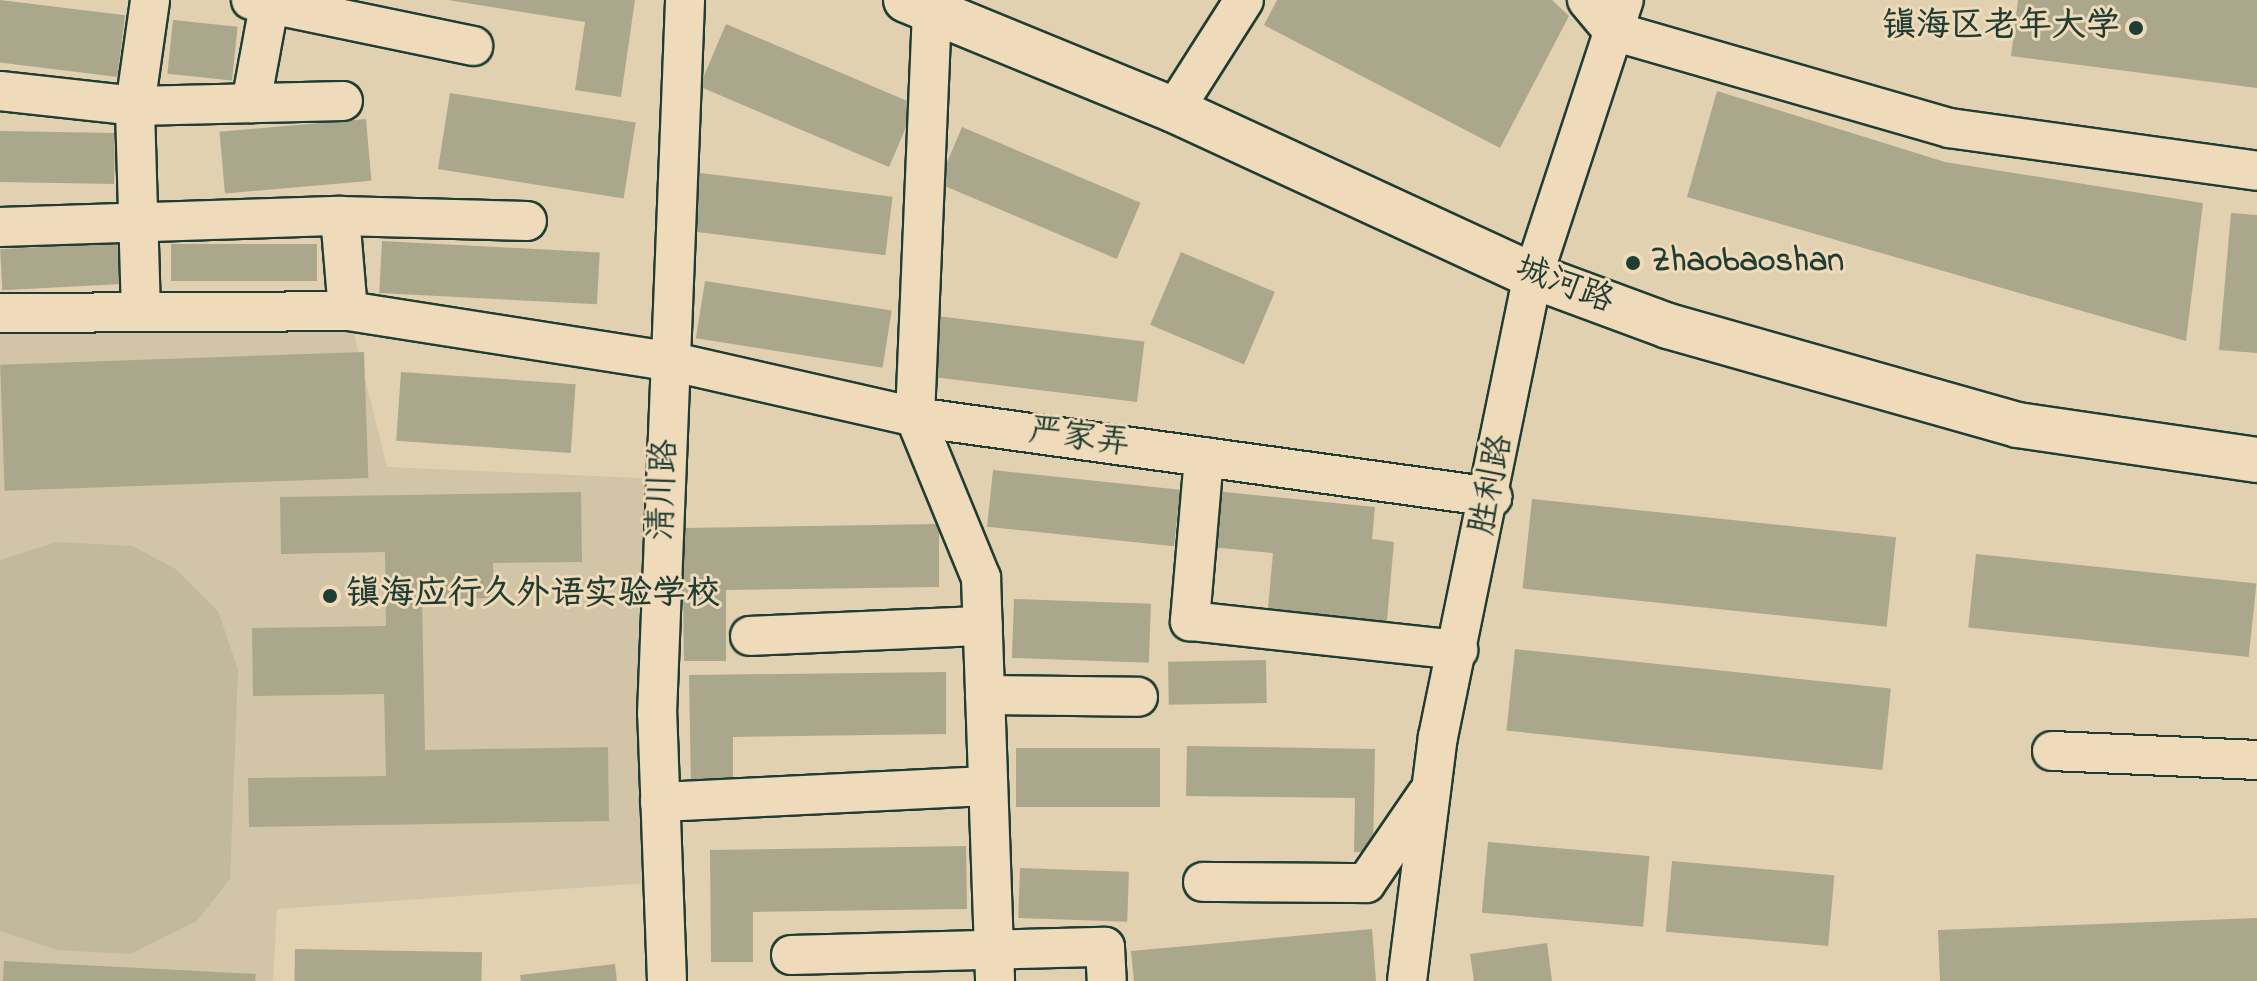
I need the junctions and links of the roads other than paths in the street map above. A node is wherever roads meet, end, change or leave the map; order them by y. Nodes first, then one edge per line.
1 (150, 0) edge
2 (685, 0) edge
3 (1244, 0) edge
4 (1587, 0) edge
5 (263, 1) edge
6 (919, 6) edge
7 (1618, 15) edge
8 (473, 46) dead end
9 (0, 91) edge
10 (343, 101) dead end
11 (251, 103) junction
12 (135, 106) junction
13 (1174, 110) junction
14 (2257, 171) edge
15 (340, 216) junction
16 (527, 221) dead end
17 (139, 222) junction
18 (0, 227) edge
19 (1533, 276) junction
20 (348, 311) junction
21 (141, 312) junction
22 (0, 313) edge
23 (669, 361) junction
24 (915, 417) junction
25 (1204, 457) junction
26 (2257, 460) edge
27 (1492, 497) junction
28 (983, 626) junction
29 (750, 636) dead end
30 (1458, 650) junction
31 (985, 695) junction
32 (1138, 697) dead end
33 (2052, 751) dead end
34 (2257, 760) edge
35 (988, 786) junction
36 (1431, 789) junction
37 (660, 802) junction
38 (1203, 882) dead end
39 (791, 955) dead end
40 (995, 966) edge
41 (667, 981) edge
42 (1107, 981) edge
43 (1407, 981) edge

1 - 12 street
2 - 23 street, 清川路
3 - 13 street
4 - 7 street
5 - 8 street
5 - 11 street
6 - 13 main road, 城河路
6 - 24 street
7 - 14 street
7 - 19 street, 胜利路
9 - 12 street
10 - 11 street
11 - 12 street
12 - 17 street
13 - 19 main road, 城河路
15 - 16 street
15 - 17 street
15 - 20 street
17 - 18 street
17 - 21 street
19 - 26 main road, 城河路
19 - 27 street, 胜利路
20 - 21 street, 严家弄
20 - 23 street, 严家弄
21 - 22 street, 严家弄
23 - 24 street, 严家弄
23 - 37 street, 清川路
24 - 25 street, 严家弄
24 - 28 street
25 - 27 street, 严家弄
25 - 30 street
27 - 30 street, 胜利路
28 - 29 street
28 - 31 street
30 - 36 street, 胜利路
31 - 32 street
31 - 35 street
33 - 34 street
35 - 37 street
35 - 40 street
36 - 38 street
36 - 43 street, 胜利路
37 - 41 street, 清川路
39 - 40 street
40 - 42 street

